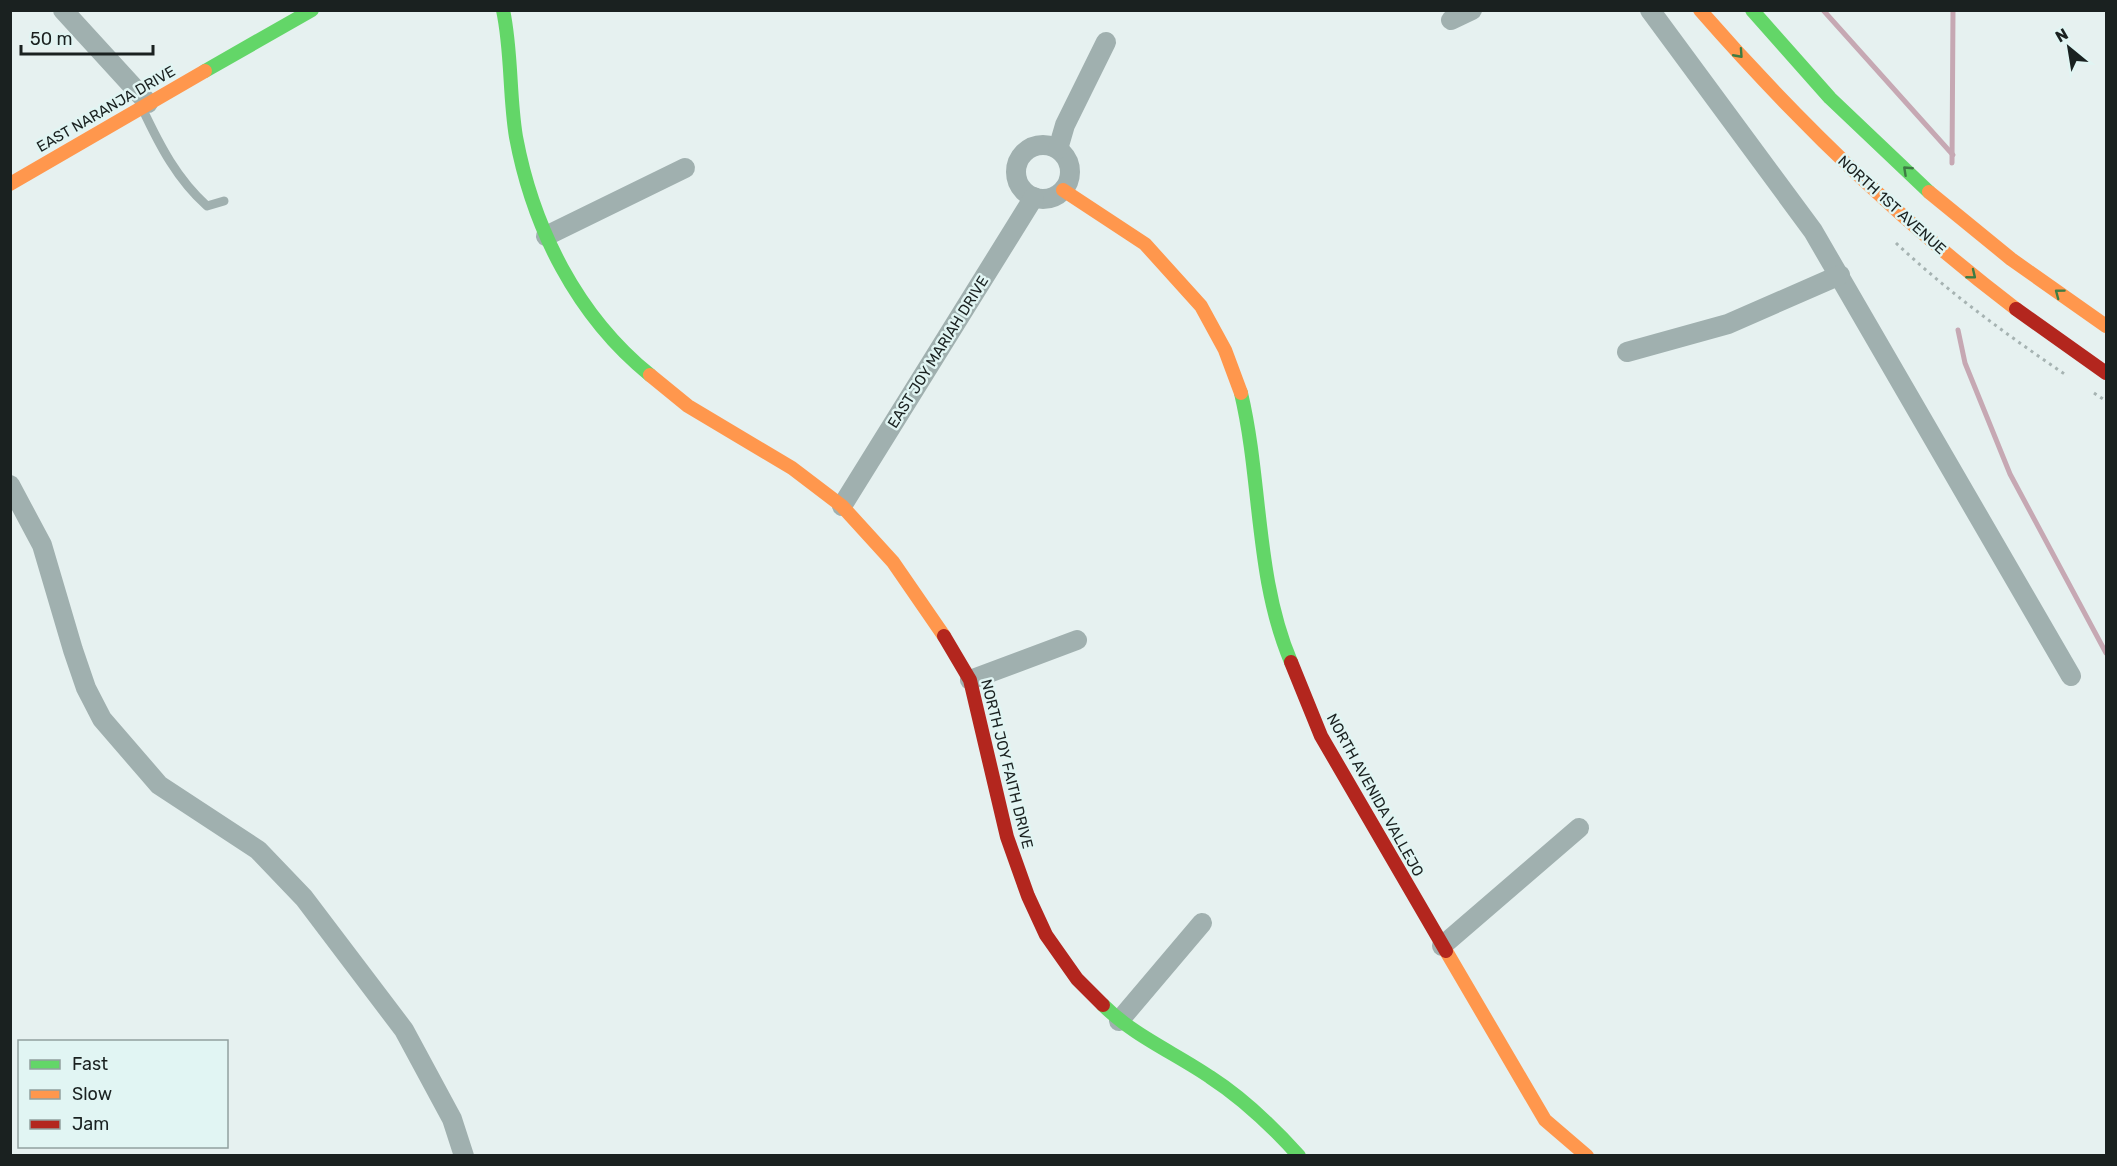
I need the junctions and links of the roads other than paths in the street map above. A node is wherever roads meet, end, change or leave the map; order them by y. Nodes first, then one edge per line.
1 (63, 10) edge
2 (312, 10) edge
3 (503, 10) edge
4 (1472, 10) edge
5 (1650, 10) edge
6 (1700, 10) edge
7 (1752, 10) edge
8 (1450, 20) dead end
9 (1106, 42) dead end
10 (145, 106) junction
11 (1058, 149) junction
12 (685, 168) dead end
13 (10, 184) edge
14 (1064, 190) junction
15 (1034, 197) junction
16 (224, 201) dead end
17 (546, 236) junction
18 (1840, 275) junction
19 (2106, 326) edge
20 (1627, 352) dead end
21 (2106, 373) edge
22 (10, 485) edge
23 (842, 506) junction
24 (1077, 640) dead end
25 (2071, 676) dead end
26 (970, 680) junction
27 (1579, 828) dead end
28 (1202, 922) dead end
29 (1442, 946) junction
30 (1119, 1021) junction
31 (464, 1155) edge
32 (1299, 1155) edge
33 (1587, 1155) edge

1 - 10 street
2 - 10 street, EAST NARANJA DRIVE
3 - 17 street, NORTH JOY FAITH DRIVE
4 - 8 street
5 - 18 street
6 -> 21 street, NORTH 1ST AVENUE
19 -> 7 street
9 - 11 street
10 - 13 street, EAST NARANJA DRIVE
10 - 16 lane
11 - 14 street
11 - 15 street
12 - 17 street
14 - 15 street
14 - 29 street, NORTH AVENIDA VALLEJO
15 - 23 street, EAST JOY MARIAH DRIVE
17 - 23 street, NORTH JOY FAITH DRIVE
18 - 20 street
18 - 25 street
22 - 31 street
23 - 26 street, NORTH JOY FAITH DRIVE
24 - 26 street
26 - 30 street, NORTH JOY FAITH DRIVE
27 - 29 street
28 - 30 street
29 - 33 street, NORTH AVENIDA VALLEJO
30 - 32 street, NORTH JOY FAITH DRIVE

